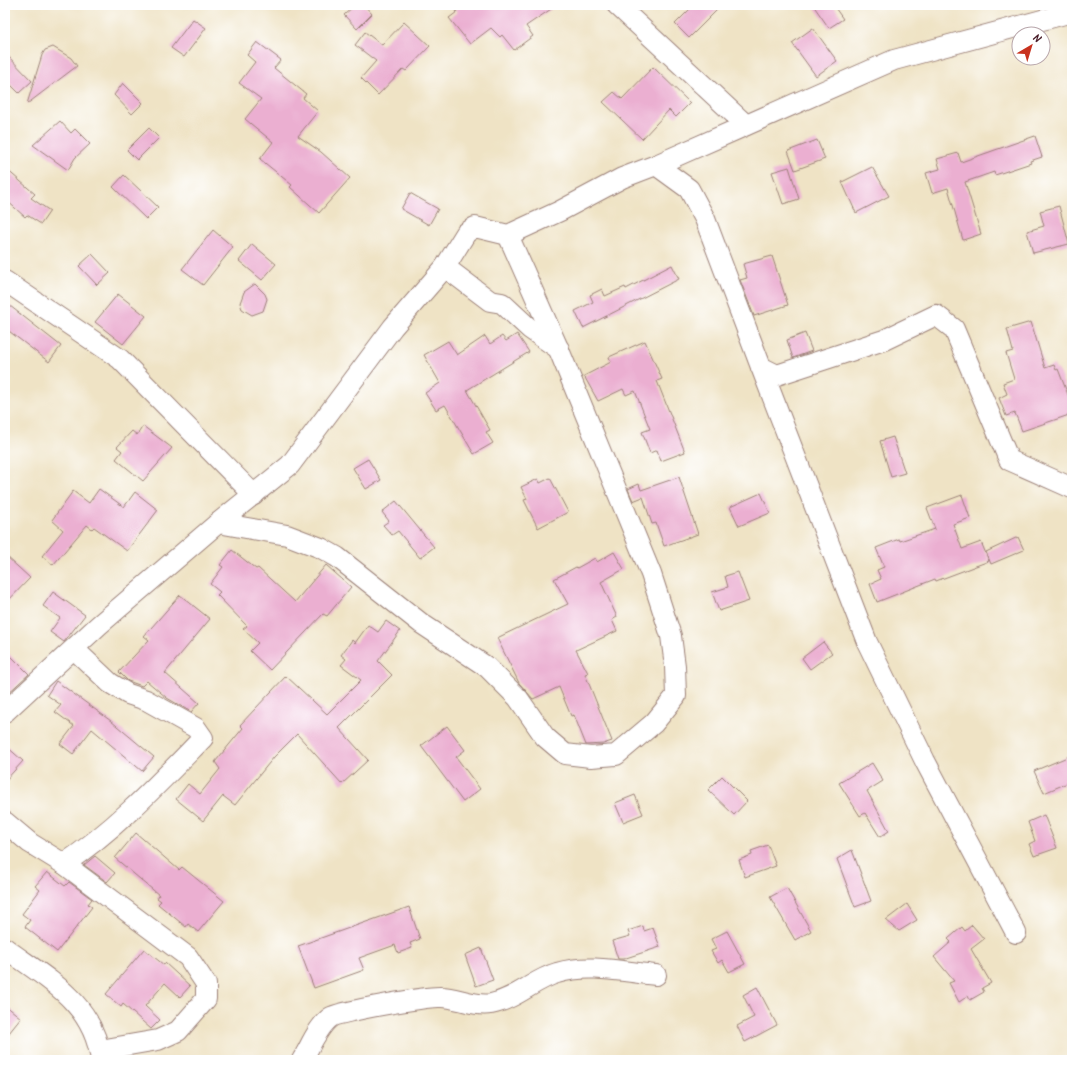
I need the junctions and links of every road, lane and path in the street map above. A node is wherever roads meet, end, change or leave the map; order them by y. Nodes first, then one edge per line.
1 (616, 5) edge
2 (1072, 12) edge
3 (746, 125) junction
4 (656, 165) junction
5 (508, 235) junction
6 (445, 267) junction
7 (5, 281) edge
8 (559, 350) junction
9 (761, 367) junction
10 (1072, 488) edge
11 (254, 495) junction
12 (218, 522) junction
13 (74, 649) junction
14 (5, 712) edge
15 (5, 822) edge
16 (64, 864) junction
17 (1016, 933) dead end
18 (5, 948) edge
19 (656, 975) dead end
20 (101, 1055) edge
21 (302, 1060) edge

1 - 3 street
2 - 3 street
3 - 4 street
4 - 5 street
4 - 9 street
5 - 6 street
5 - 8 street
6 - 8 street
6 - 11 street
7 - 11 street
8 - 12 street
9 - 10 street
9 - 17 street
11 - 12 street
12 - 13 street
13 - 14 street
13 - 16 street
15 - 16 street
16 - 20 street
18 - 20 street
19 - 21 street

